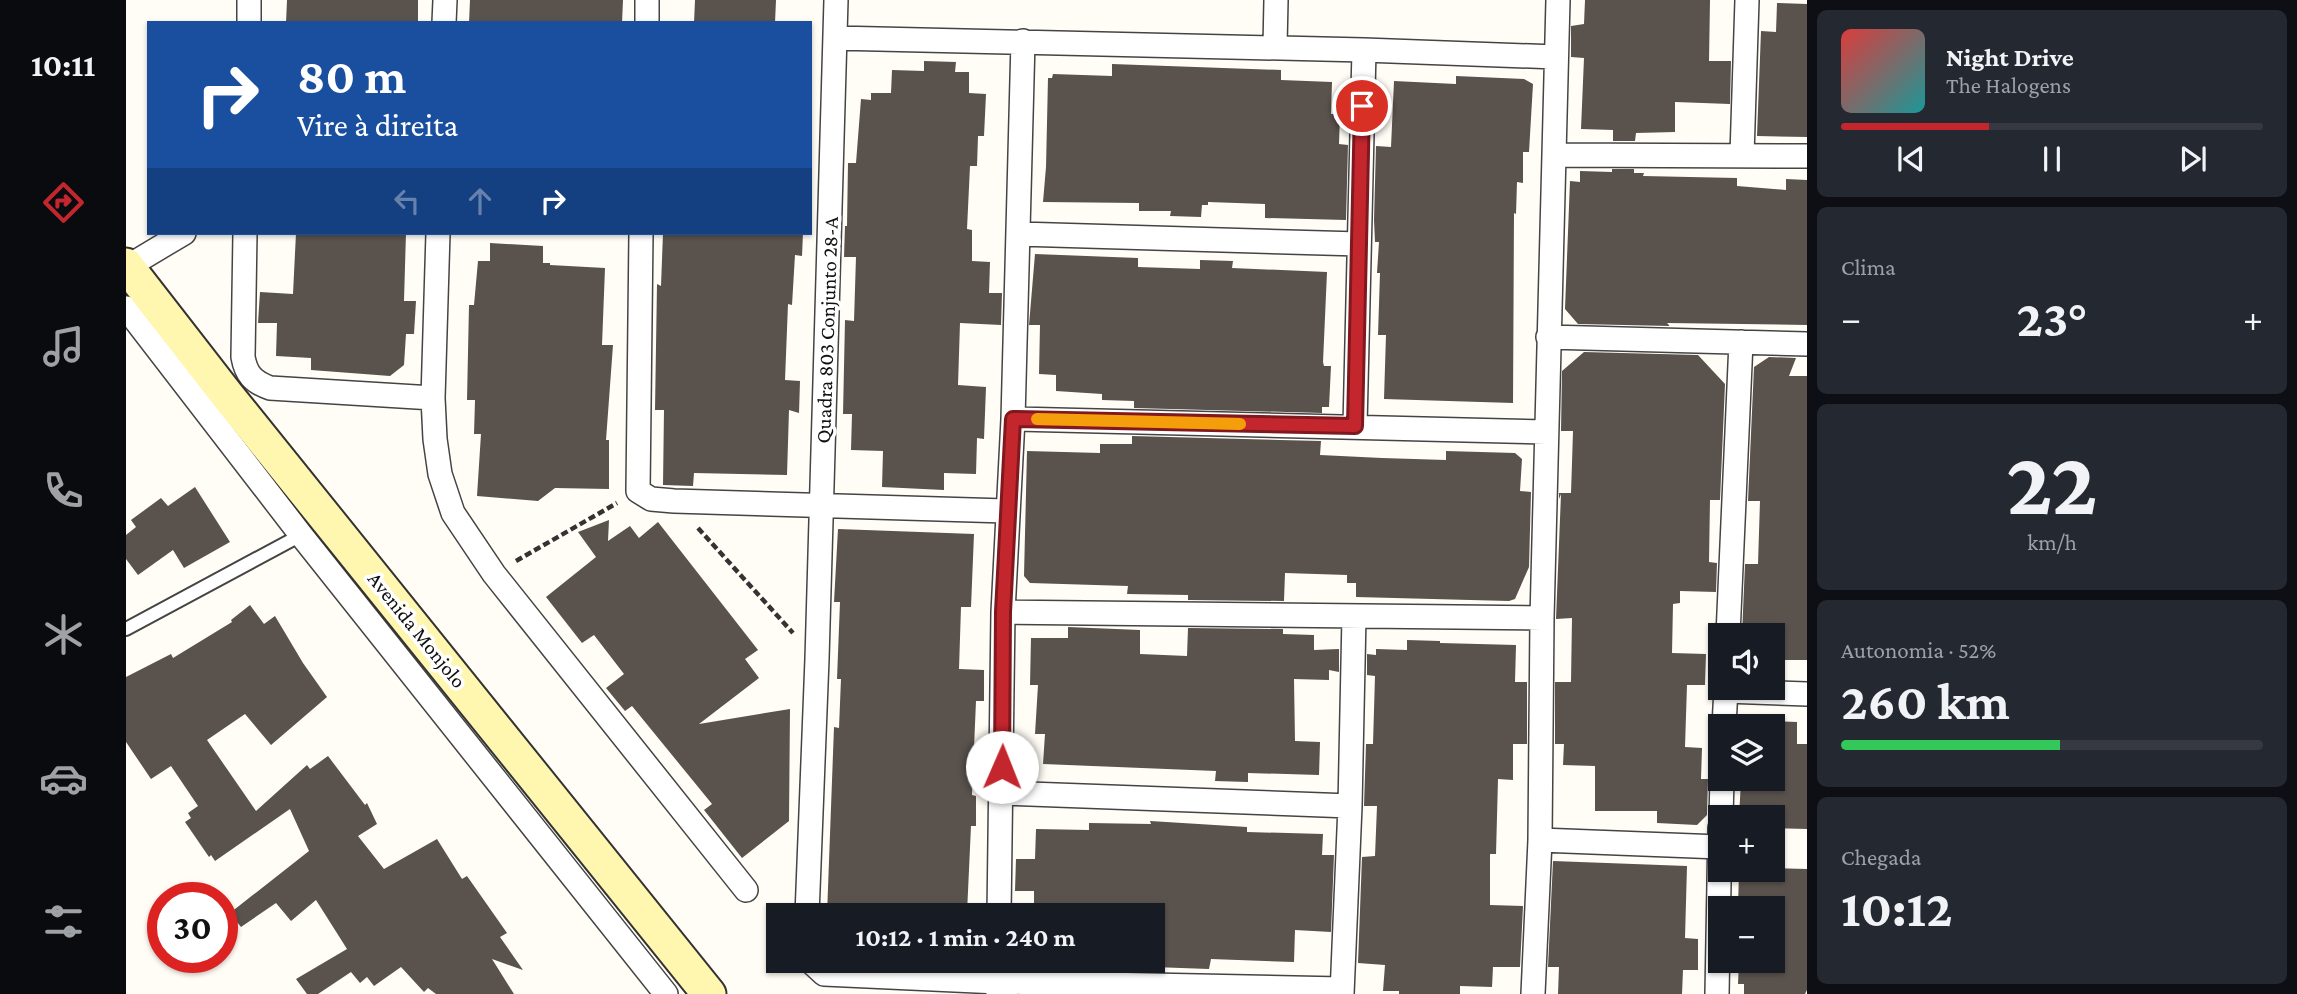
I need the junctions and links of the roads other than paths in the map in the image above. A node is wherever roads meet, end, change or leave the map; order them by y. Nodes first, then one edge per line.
1 (249, 0) edge
2 (445, 0) edge
3 (647, 0) edge
4 (836, 0) edge
5 (1276, 0) edge
6 (1558, 0) edge
7 (1747, 0) edge
8 (249, 21) edge
9 (444, 21) edge
10 (647, 21) edge
11 (835, 38) junction
12 (1023, 41) junction
13 (1275, 46) junction
14 (1364, 50) junction
15 (1556, 57) junction
16 (1554, 155) junction
17 (1742, 155) junction
18 (1807, 156) edge
19 (1019, 234) junction
20 (181, 235) edge
21 (245, 235) edge
22 (438, 235) edge
23 (640, 235) edge
24 (1359, 244) junction
25 (127, 266) edge
26 (126, 308) edge
27 (1548, 337) junction
28 (1741, 342) junction
29 (1807, 344) edge
30 (433, 398) junction
31 (1013, 419) junction
32 (1355, 426) junction
33 (1546, 432) junction
34 (822, 507) junction
35 (1006, 511) junction
36 (301, 535) junction
37 (1003, 612) junction
38 (1354, 616) junction
39 (1542, 618) junction
40 (1729, 623) edge
41 (126, 629) edge
42 (1785, 693) edge
43 (1807, 694) edge
44 (1002, 793) junction
45 (1350, 806) junction
46 (1540, 840) junction
47 (1708, 847) edge
48 (1719, 882) edge
49 (747, 890) dead end
50 (807, 903) edge
51 (999, 903) edge
52 (823, 973) edge
53 (998, 979) edge
54 (1342, 992) edge
55 (666, 994) edge
56 (709, 994) edge
57 (1534, 994) edge
58 (1717, 994) edge

1 - 8 street
2 - 9 street
3 - 10 street
4 - 11 street, Quadra 803 Conjunto 28-A
5 - 13 street
6 - 15 street
7 - 17 street
11 - 12 street
11 - 34 street, Quadra 803 Conjunto 28-A
12 - 13 street
12 - 19 street
13 - 14 street
14 - 15 street
14 - 24 street
15 - 16 street
16 - 17 street
16 - 27 street
17 - 18 street
19 - 24 street
19 - 31 street
20 - 25 street
21 - 30 street
22 - 30 street
23 - 34 street
24 - 32 street
25 - 56 street, Avenida Monjolo
26 - 36 street
27 - 28 street
27 - 33 street
28 - 29 street
28 - 40 street
30 - 49 street
31 - 32 street
31 - 35 street
32 - 33 street
33 - 39 street
34 - 35 street
34 - 50 street, Quadra 803 Conjunto 28-A
35 - 37 street
36 - 41 lane
36 - 55 street
37 - 38 street
37 - 44 street
38 - 39 street
38 - 45 street
39 - 46 street
42 - 43 street
44 - 45 street
44 - 51 street
45 - 54 street
46 - 47 street
46 - 57 street
48 - 58 street
52 - 53 street
53 - 54 street

